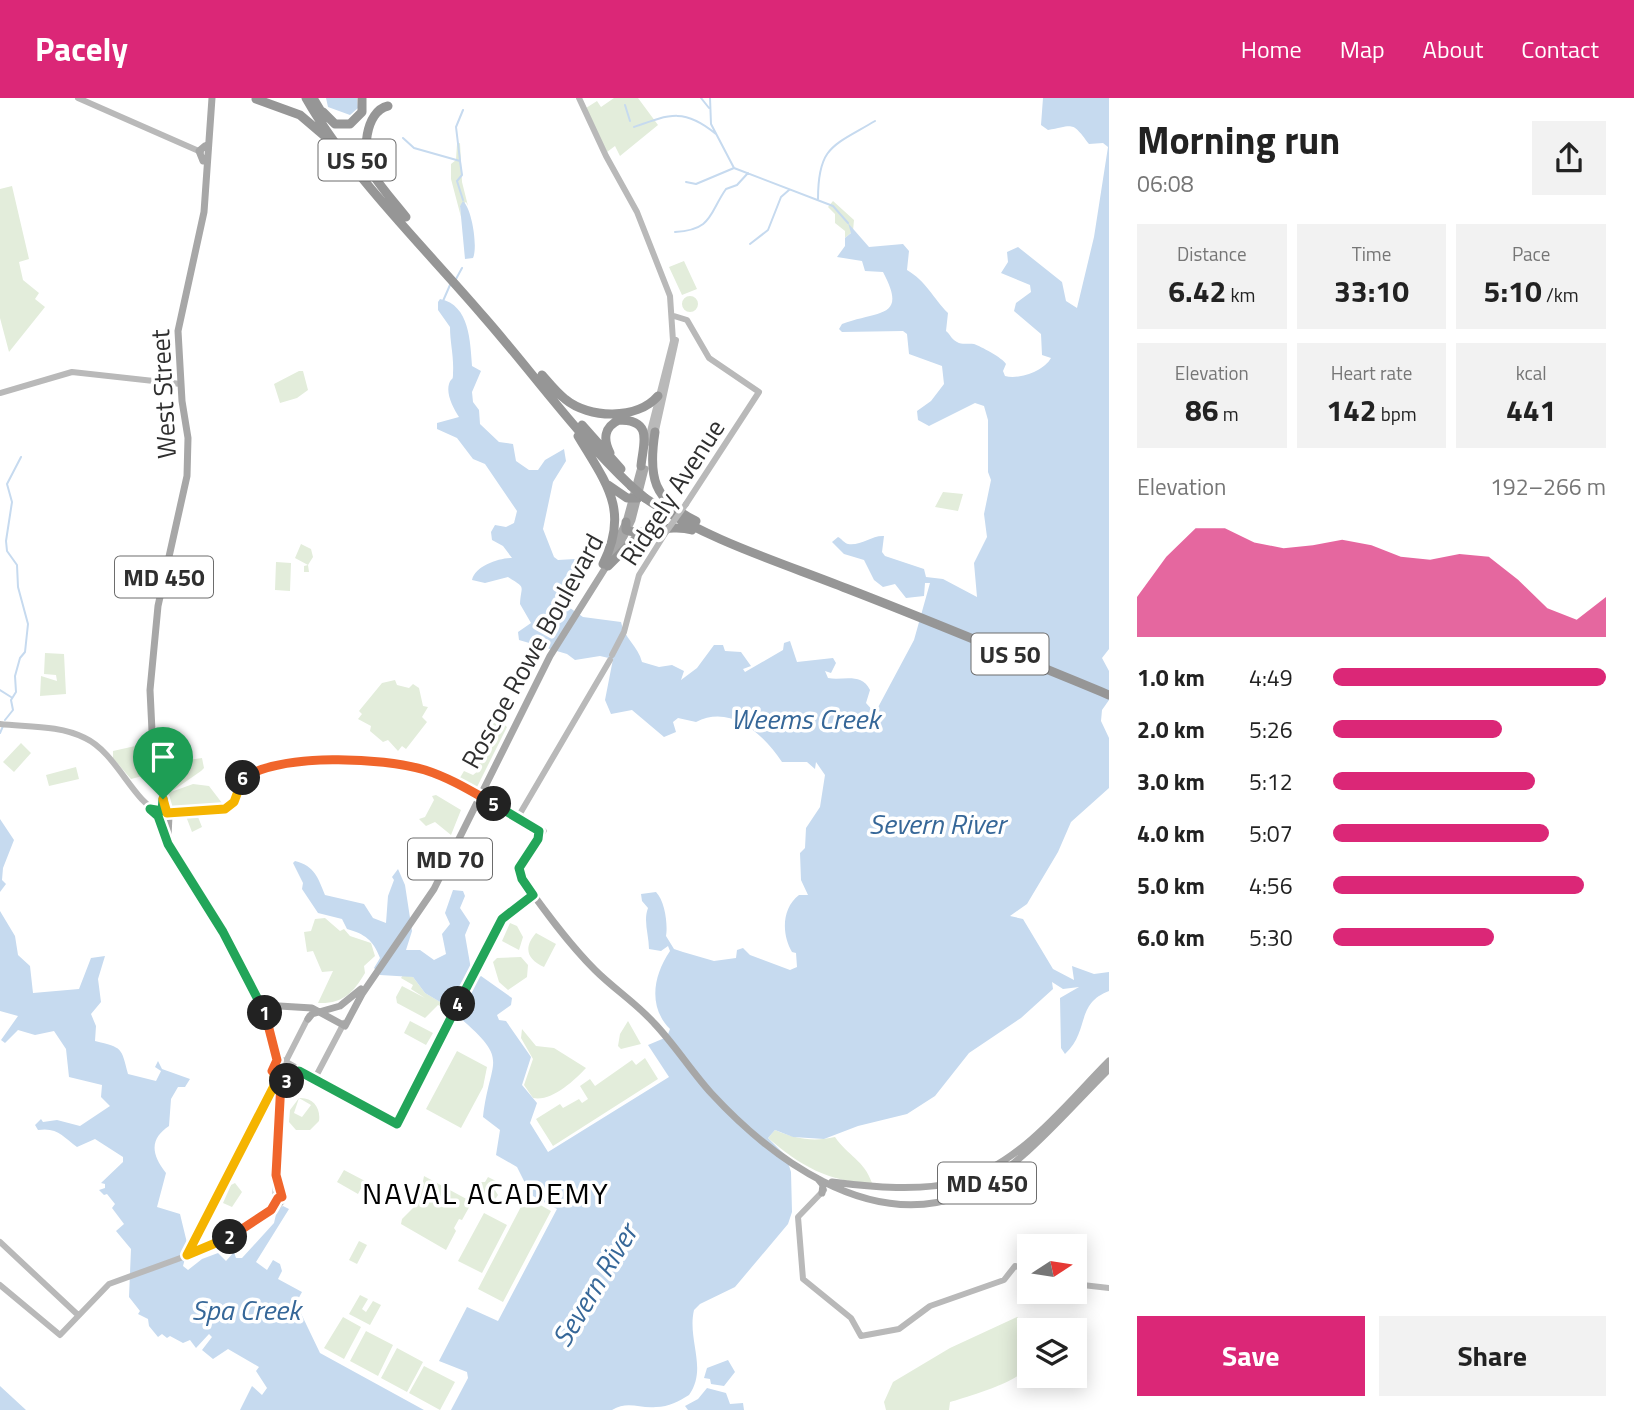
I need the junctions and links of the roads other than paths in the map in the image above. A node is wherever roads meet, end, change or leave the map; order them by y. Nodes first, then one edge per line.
1 (78, 98) edge
2 (210, 98) edge
3 (270, 98) edge
4 (306, 98) edge
5 (314, 98) edge
6 (364, 98) edge
7 (577, 98) edge
8 (254, 99) edge
9 (388, 102) edge
10 (368, 143) junction
11 (204, 153) junction
12 (374, 189) junction
13 (406, 218) junction
14 (436, 257) junction
15 (676, 316) junction
16 (542, 380) junction
17 (181, 384) junction
18 (0, 392) edge
19 (657, 396) junction
20 (622, 413) junction
21 (652, 432) junction
22 (615, 464) junction
23 (596, 466) junction
24 (643, 468) junction
25 (631, 484) junction
26 (640, 497) junction
27 (626, 527) junction
28 (648, 530) junction
29 (739, 544) junction
30 (606, 565) junction
31 (1109, 694) edge
32 (2, 724) edge
33 (479, 795) junction
34 (165, 815) junction
35 (518, 817) junction
36 (532, 825) junction
37 (538, 839) junction
38 (533, 895) junction
39 (369, 981) junction
40 (263, 1005) junction
41 (313, 1008) junction
42 (321, 1012) junction
43 (308, 1019) junction
44 (344, 1025) junction
45 (277, 1060) junction
46 (1109, 1061) edge
47 (288, 1063) junction
48 (1109, 1069) edge
49 (299, 1071) junction
50 (290, 1075) junction
51 (277, 1079) junction
52 (316, 1081) junction
53 (276, 1175) junction
54 (814, 1176) junction
55 (828, 1182) junction
56 (839, 1189) junction
57 (822, 1193) junction
58 (278, 1200) junction
59 (0, 1241) edge
60 (186, 1256) junction
61 (1017, 1267) edge
62 (0, 1284) edge
63 (1087, 1285) edge
64 (1109, 1288) edge
65 (78, 1315) junction

1 - 11 main road
2 - 11 main road, West Street / MD 450
3 - 8 highway
4 - 12 highway, US 50
5 - 6 highway
5 - 13 highway, US 50
6 - 10 highway
7 - 15 main road
8 - 12 highway
9 - 10 highway
10 - 13 highway
11 - 17 main road, West Street / MD 450
12 - 14 highway, US 50
13 - 14 highway, US 50
14 - 16 highway, US 50
15 - 19 main road
15 - 21 main road
15 - 35 main road, Ridgely Avenue, bridge
16 - 20 highway
16 - 22 highway, US 50
16 - 23 highway
16 - 25 highway, US 50
17 - 18 main road
17 - 34 main road, West Street / MD 450
19 - 20 highway
19 - 21 main road
20 - 21 highway
21 - 24 highway
21 - 29 highway
22 - 24 highway
22 - 25 highway, US 50
23 - 26 highway
23 - 30 highway
24 - 26 main road, Roscoe Rowe Boulevard / MD 70
25 - 26 highway, US 50, bridge
26 - 27 main road, Roscoe Rowe Boulevard / MD 70
26 - 29 highway, US 50
27 - 28 highway
27 - 30 main road, Roscoe Rowe Boulevard / MD 70
28 - 29 highway
28 - 30 highway
29 - 31 highway, US 50
30 - 33 main road, Roscoe Rowe Boulevard / MD 70
32 - 34 main road
33 - 34 main road
33 - 35 main road
33 - 39 main road, Roscoe Rowe Boulevard / MD 70
34 - 40 main road, West Street / MD 450
35 - 36 main road
36 - 37 main road
36 - 37 main road
37 - 38 main road
38 - 52 main road
38 - 54 main road, MD 450
39 - 42 main road, Roscoe Rowe Boulevard
39 - 44 main road, MD 70
40 - 41 main road
40 - 45 main road, West Street / MD 450
41 - 42 main road
41 - 43 main road
42 - 43 main road, Roscoe Rowe Boulevard
42 - 44 main road
43 - 47 main road
44 - 52 main road, MD 70
45 - 47 main road
45 - 51 main road, MD 450
46 - 55 main road, MD 450
47 - 49 main road
47 - 50 main road
48 - 56 main road, MD 450
49 - 50 main road
49 - 52 main road
50 - 51 main road
51 - 53 main road
51 - 60 main road
53 - 58 main road
53 - 58 main road
54 - 55 main road, MD 450
54 - 57 main road
55 - 56 main road, MD 450
55 - 57 main road
56 - 57 main road
57 - 61 main road
58 - 60 main road
59 - 65 main road
60 - 65 main road
62 - 65 main road
63 - 64 main road

